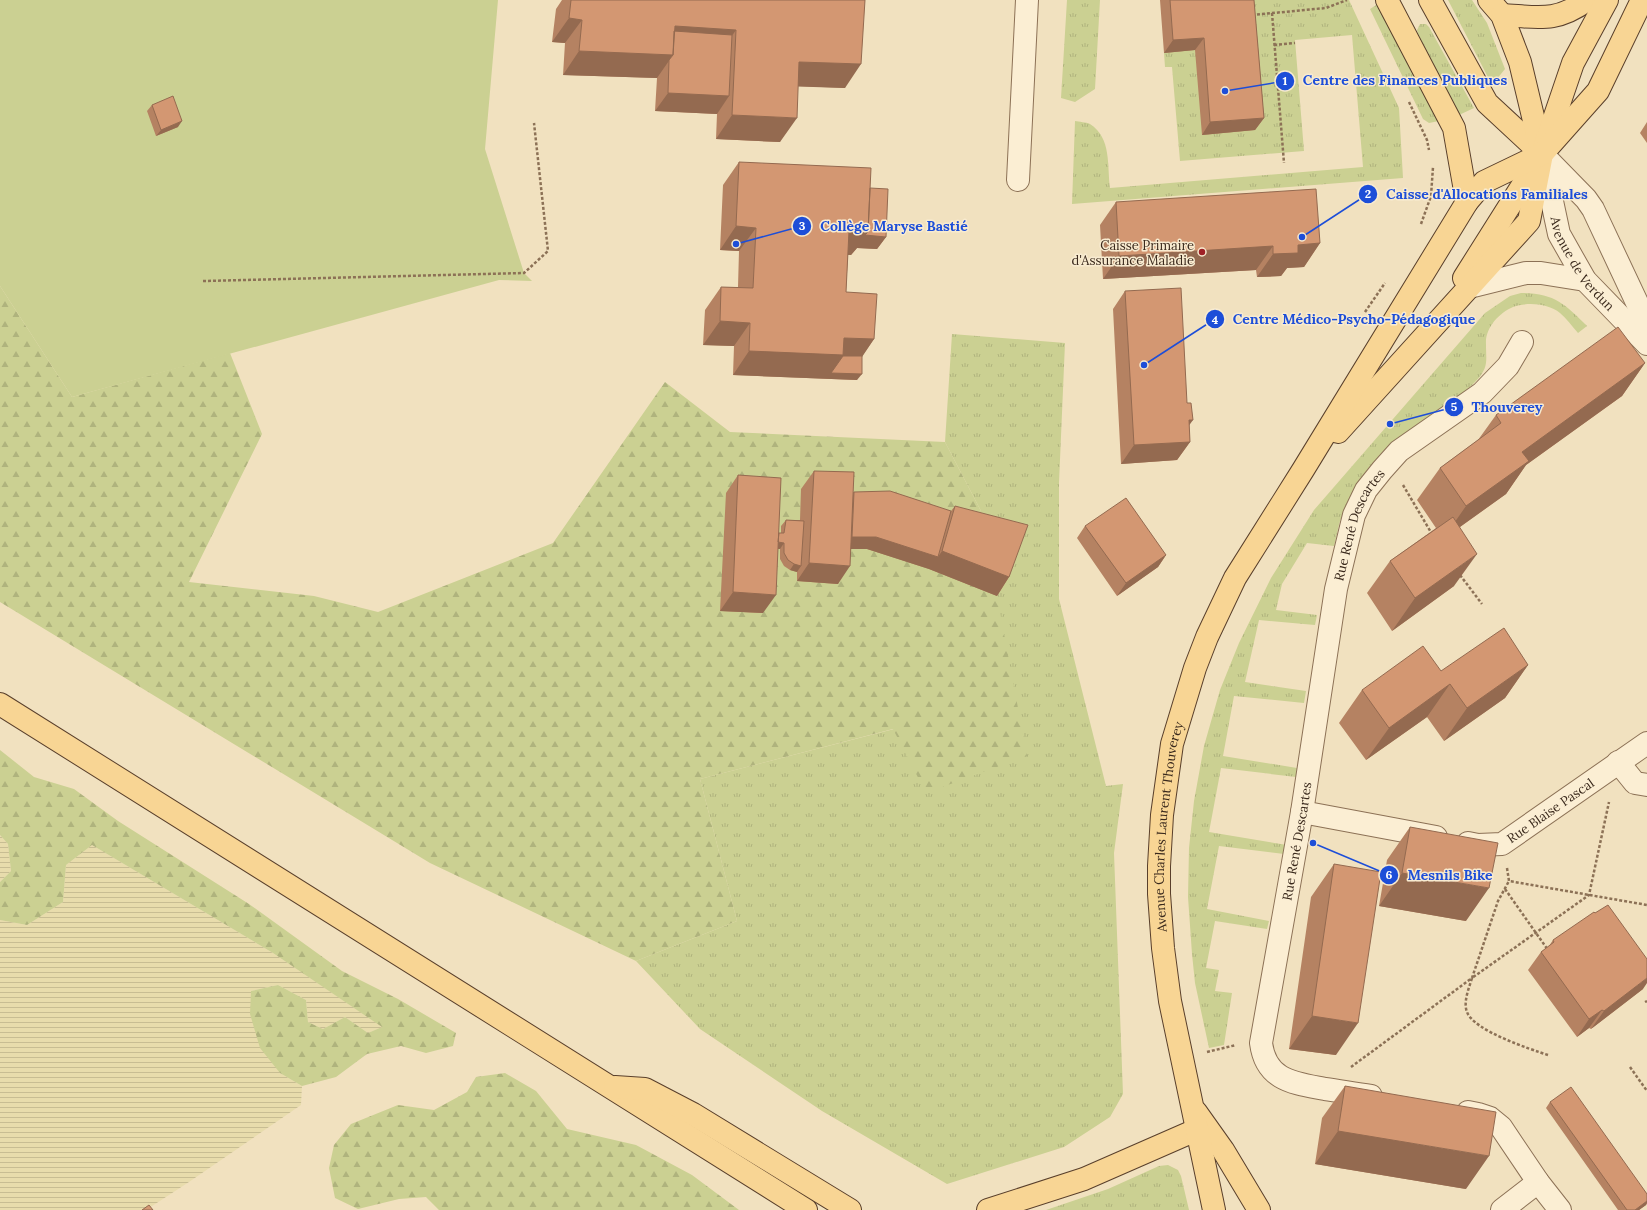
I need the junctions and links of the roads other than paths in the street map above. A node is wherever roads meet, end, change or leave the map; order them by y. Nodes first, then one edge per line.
1 (1027, 0) edge
2 (1387, 0) edge
3 (1430, 0) edge
4 (1587, 0) edge
5 (1607, 0) edge
6 (1642, 0) edge
7 (1496, 8) edge
8 (1542, 154) junction
9 (1018, 180) dead end
10 (1467, 202) junction
11 (1586, 280) junction
12 (1469, 287) junction
13 (1647, 324) edge
14 (1433, 327) junction
15 (1522, 342) dead end
16 (1647, 344) edge
17 (1303, 470) junction
18 (0, 704) edge
19 (1647, 743) edge
20 (1618, 762) junction
21 (1647, 785) edge
22 (1302, 812) junction
23 (611, 1087) junction
24 (1392, 1100) edge
25 (1191, 1104) junction
26 (1447, 1108) edge
27 (1196, 1130) junction
28 (1538, 1182) junction
29 (806, 1210) edge
30 (850, 1210) edge
31 (988, 1210) edge
32 (1214, 1210) edge
33 (1259, 1210) edge
34 (1502, 1210) edge
35 (1560, 1210) edge

1 - 9 street
2 - 10 main road
3 - 8 main road
4 - 7 main road
5 - 8 main road, Avenue Charles Laurent Thouverey
6 - 8 main road, Avenue Charles Laurent Thouverey
7 - 8 main road
8 - 10 main road, Avenue Charles Laurent Thouverey
8 - 11 street, Avenue de Verdun
8 - 12 main road, Avenue Charles Laurent Thouverey
8 - 13 street, Avenue de Verdun
8 - 14 main road
10 - 17 main road, Avenue Charles Laurent Thouverey
11 - 12 street
11 - 16 street, Avenue de Verdun
12 - 14 main road, Avenue Charles Laurent Thouverey
14 - 17 main road, Avenue Charles Laurent Thouverey
15 - 22 street, Rue René Descartes
17 - 25 main road, Avenue Charles Laurent Thouverey
18 - 23 main road
19 - 20 street, Rue Blaise Pascal
20 - 21 street
20 - 22 street, Rue Blaise Pascal
22 - 24 street, Rue René Descartes
23 - 29 main road
23 - 30 main road
25 - 27 main road, Avenue Charles Laurent Thouverey
25 - 33 main road
26 - 28 street
27 - 31 main road
27 - 32 main road, Avenue Charles Laurent Thouverey
28 - 34 street
28 - 35 street

